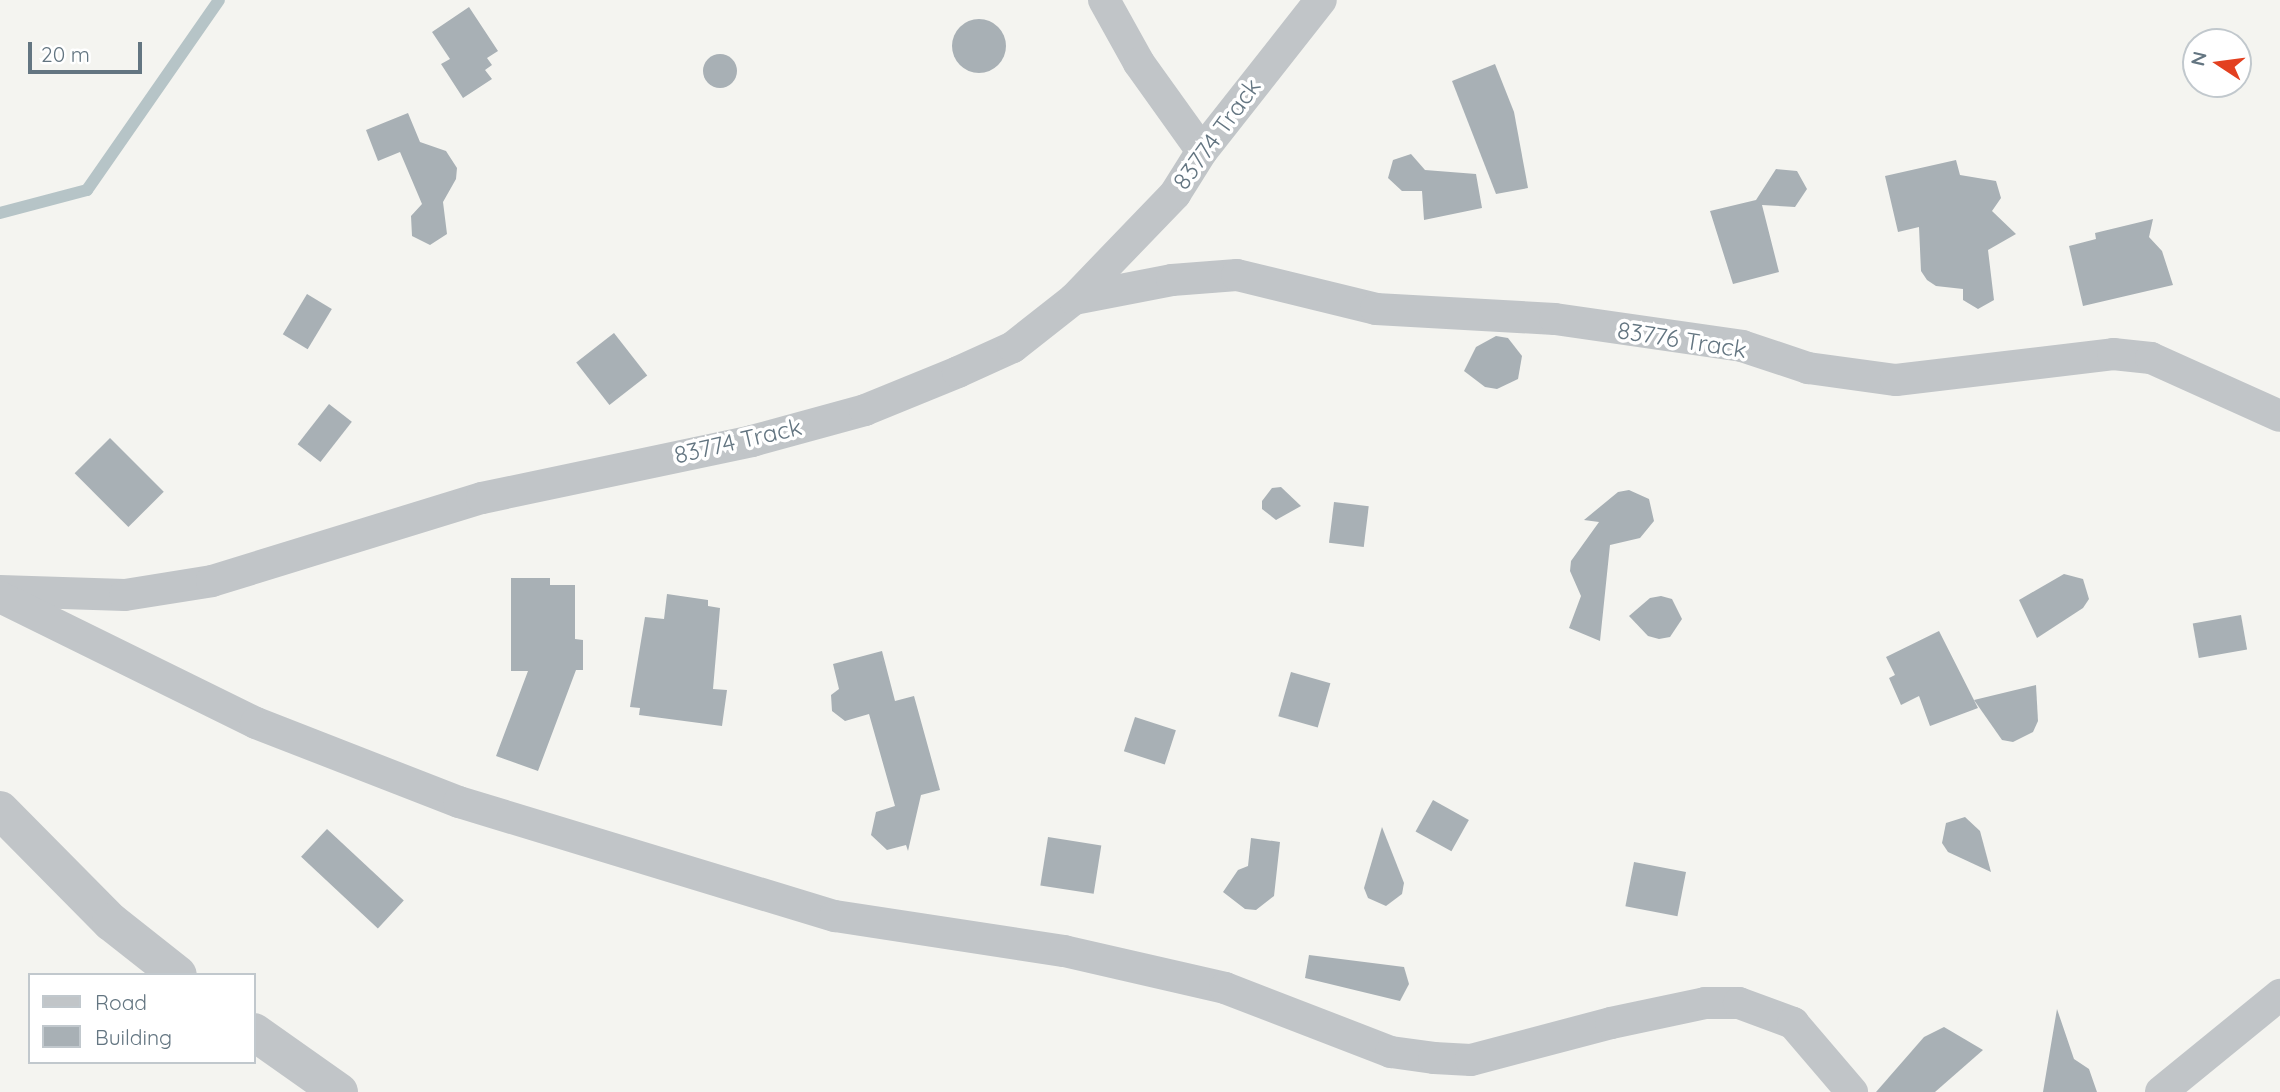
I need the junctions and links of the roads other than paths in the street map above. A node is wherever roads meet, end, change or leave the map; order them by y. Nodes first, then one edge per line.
1 (1104, 0) edge
2 (1321, 0) edge
3 (1202, 151) junction
4 (1074, 299) junction
5 (2280, 416) edge
6 (0, 591) edge
7 (0, 597) edge
8 (0, 810) edge
9 (175, 973) edge
10 (2280, 995) edge
11 (256, 1033) edge
12 (339, 1092) edge
13 (1853, 1092) edge
14 (2161, 1092) edge

1 - 3 street
2 - 3 street, 83774 Track
3 - 4 street, 83774 Track
4 - 5 street, 83776 Track
4 - 6 street, 83774 Track
7 - 13 street
8 - 9 street
10 - 14 street
11 - 12 street

